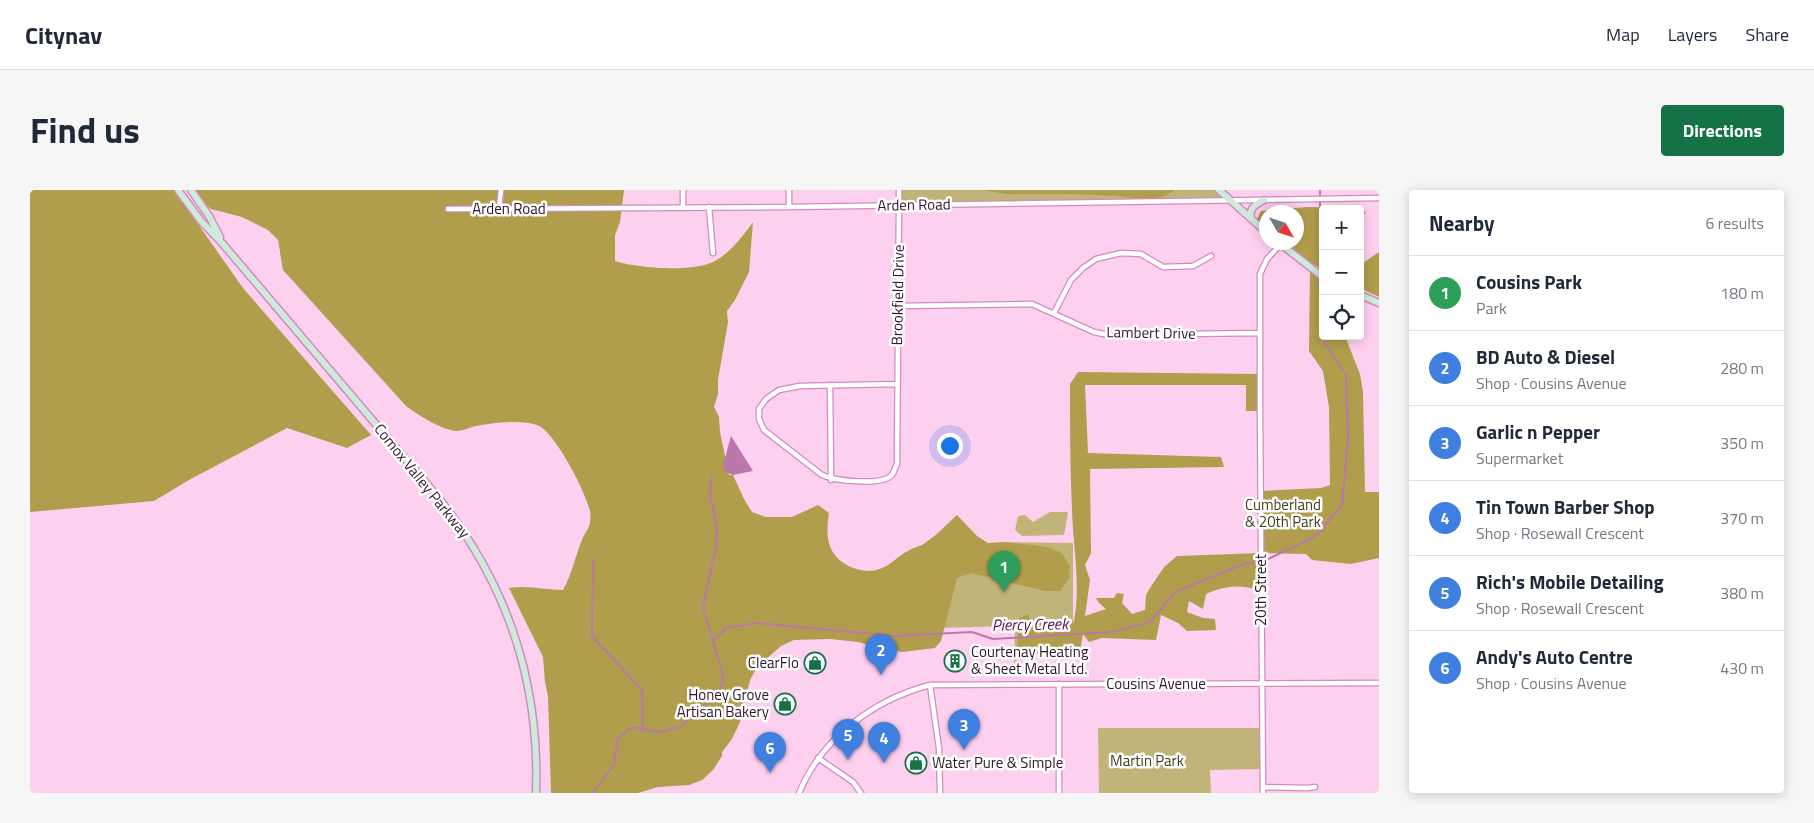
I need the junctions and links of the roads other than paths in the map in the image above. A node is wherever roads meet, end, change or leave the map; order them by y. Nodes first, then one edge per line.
1 (178, 190) edge
2 (191, 190) edge
3 (501, 190) edge
4 (683, 190) edge
5 (789, 190) edge
6 (899, 190) edge
7 (1220, 190) edge
8 (1379, 198) edge
9 (1264, 200) junction
10 (1232, 201) junction
11 (899, 205) junction
12 (709, 207) junction
13 (789, 207) junction
14 (683, 208) junction
15 (448, 209) dead end
16 (499, 209) junction
17 (1251, 218) junction
18 (1259, 225) edge
19 (222, 243) junction
20 (1274, 250) edge
21 (1287, 250) edge
22 (712, 253) dead end
23 (1212, 256) dead end
24 (1319, 274) edge
25 (1364, 297) edge
26 (1379, 303) edge
27 (898, 306) junction
28 (1054, 313) junction
29 (1260, 333) junction
30 (898, 384) junction
31 (830, 385) junction
32 (831, 480) junction
33 (1379, 683) edge
34 (1059, 684) junction
35 (1262, 684) junction
36 (930, 685) junction
37 (818, 758) junction
38 (1263, 787) junction
39 (1315, 787) dead end
40 (536, 793) edge
41 (799, 793) edge
42 (861, 793) edge
43 (940, 793) edge
44 (1060, 793) edge
45 (1263, 793) edge

1 - 19 main road, Comox Valley Parkway
2 - 19 main road, Comox Valley Parkway
3 - 16 street
4 - 14 street
5 - 13 street
6 - 11 street, Brookfield Drive
7 - 10 main road
8 - 9 street, Arden Road
9 - 10 street, Arden Road
9 - 17 main road
10 - 11 street, Arden Road
10 - 17 main road
11 - 13 street, Arden Road
11 - 27 street, Brookfield Drive
12 - 13 street, Arden Road
12 - 14 street, Arden Road
12 - 22 street
14 - 16 street, Arden Road
15 - 16 street, Arden Road
17 - 18 main road
19 - 40 main road, Comox Valley Parkway
20 - 29 street, 20th Street
21 - 24 main road
23 - 28 street
25 - 26 main road
27 - 28 street, Lambert Drive
27 - 30 street, Brookfield Drive
28 - 29 street, Lambert Drive
29 - 35 street, 20th Street
30 - 31 street
30 - 32 street, Brookfield Drive
31 - 32 street
31 - 32 street
33 - 35 street, Cousins Avenue
34 - 35 street, Cousins Avenue
34 - 36 street, Cousins Avenue
34 - 44 street
35 - 38 street, 20th Street
36 - 37 street, Cousins Avenue
36 - 43 street
37 - 41 street, Cousins Avenue
37 - 42 street
38 - 39 street
38 - 45 street, 20th Street

